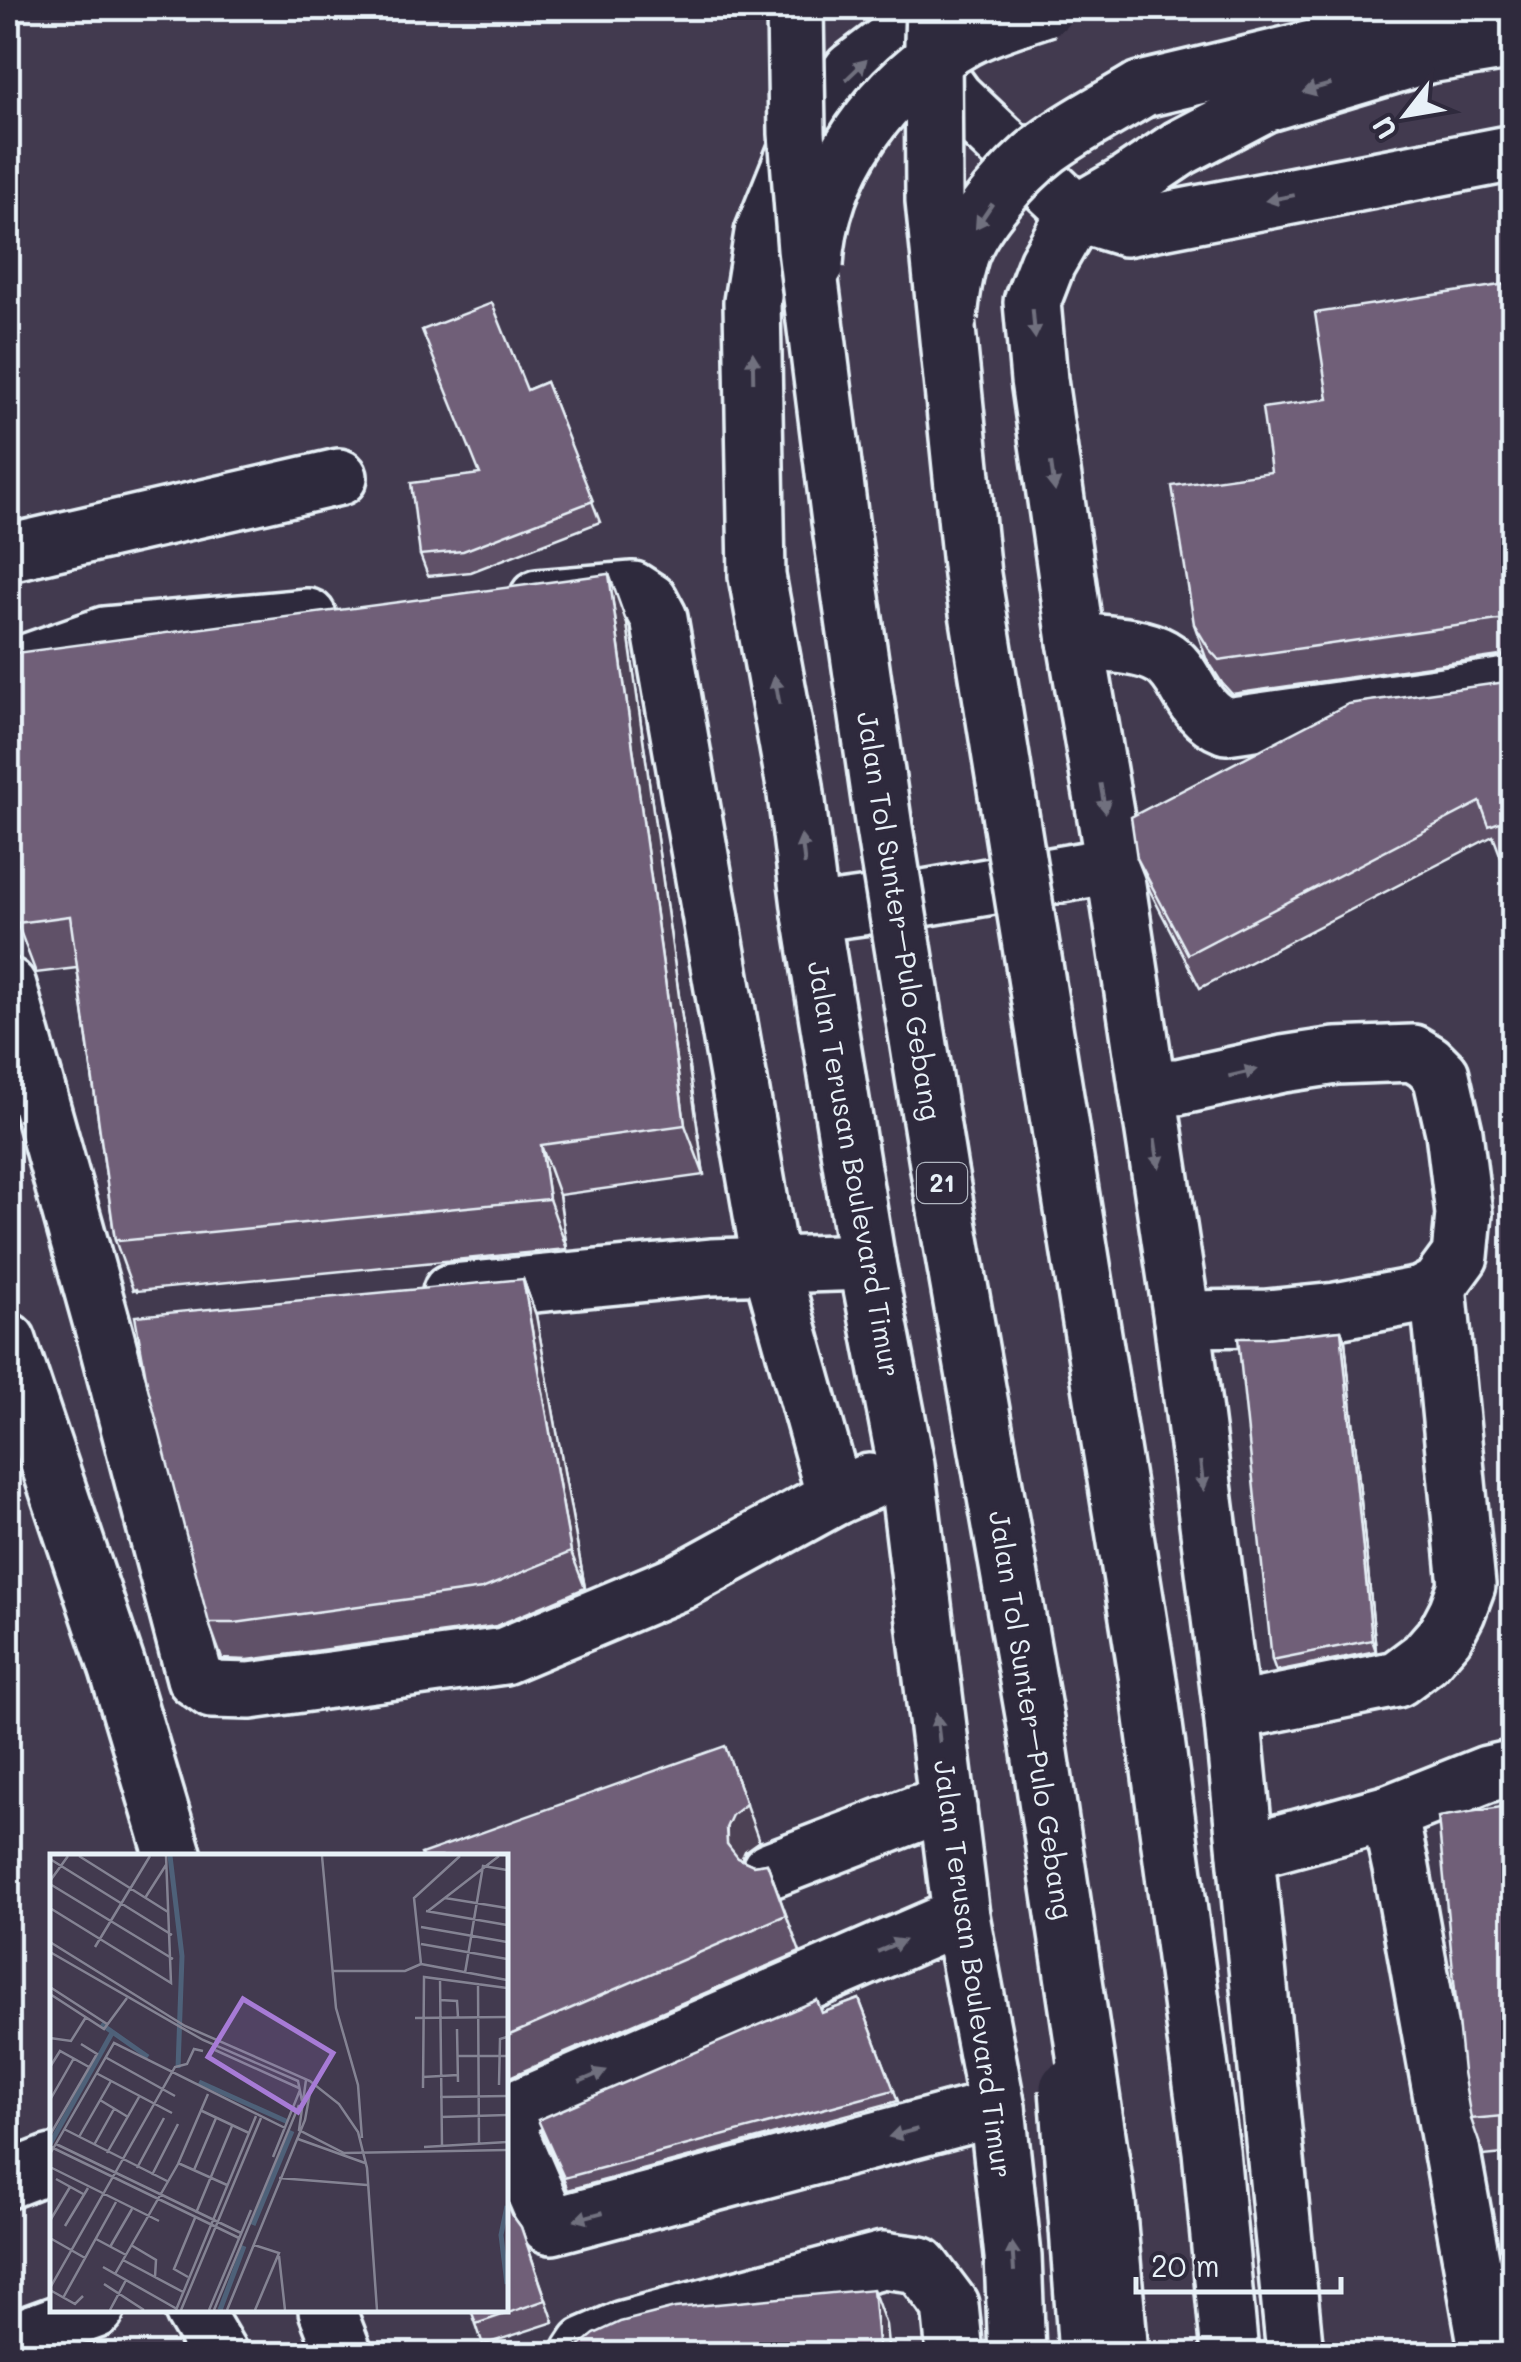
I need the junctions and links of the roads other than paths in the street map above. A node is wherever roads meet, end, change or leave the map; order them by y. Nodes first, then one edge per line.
1 (795, 8) edge
2 (1046, 8) edge
3 (1484, 8) edge
4 (928, 15) edge
5 (1514, 41) edge
6 (1514, 153) edge
7 (1076, 213) junction
8 (339, 477) dead end
9 (8, 552) edge
10 (496, 602) edge
11 (359, 613) edge
12 (1076, 641) junction
13 (8, 669) edge
14 (1514, 685) edge
15 (1114, 865) junction
16 (811, 914) junction
17 (8, 986) edge
18 (1147, 1087) junction
19 (867, 1262) junction
20 (771, 1266) junction
21 (1438, 1286) junction
22 (396, 1298) edge
23 (1182, 1319) junction
24 (8, 1342) edge
25 (906, 1464) junction
26 (835, 1497) junction
27 (1232, 1712) junction
28 (1514, 1768) edge
29 (948, 1808) junction
30 (1389, 1813) junction
31 (1246, 1852) junction
32 (173, 1854) edge
33 (770, 1870) edge
34 (961, 1916) junction
35 (997, 2108) junction
36 (508, 2112) edge
37 (508, 2127) edge
38 (50, 2164) edge
39 (8, 2180) edge
40 (90, 2312) edge
41 (194, 2312) edge
42 (328, 2312) edge
43 (8, 2342) edge
44 (219, 2354) edge
45 (344, 2354) edge
46 (580, 2354) edge
47 (955, 2354) edge
48 (1017, 2354) edge
49 (1087, 2354) edge
50 (1120, 2354) edge
51 (1220, 2354) edge
52 (1230, 2354) edge
53 (1295, 2354) edge
54 (1488, 2354) edge

1 - 50 main road, Jalan Tol Sunter–Pulo Gebang / 21, bridge
2 - 49 main road, bridge
3 -> 51 main road, bridge
4 - 7 main road
16 -> 4 main road, Jalan Terusan Boulevard Timur
4 - 52 main road, bridge
5 -> 7 main road
6 -> 7 main road
7 -> 12 main road
8 - 9 main road
10 - 20 main road
11 - 13 main road
12 - 14 main road
12 -> 15 main road
15 - 16 main road
15 - 18 main road
16 - 19 main road, Jalan Terusan Boulevard Timur
17 - 26 main road
18 -> 21 main road
18 -> 23 main road
19 - 20 main road
19 - 25 main road, Jalan Terusan Boulevard Timur
20 - 22 main road
20 - 26 main road
21 - 23 main road
21 - 27 main road
23 -> 27 main road
24 - 32 main road
25 - 26 main road
29 -> 25 main road, Jalan Terusan Boulevard Timur
27 - 31 main road
28 - 30 main road
29 - 33 main road
29 - 34 main road, Jalan Terusan Boulevard Timur
30 - 31 main road
30 - 54 main road
31 - 53 main road
34 - 35 main road, Jalan Terusan Boulevard Timur
36 -> 34 main road
35 -> 37 main road
48 -> 35 main road, Jalan Terusan Boulevard Timur
38 - 39 main road
40 - 43 main road
41 - 44 main road
42 - 45 main road
46 - 47 main road

